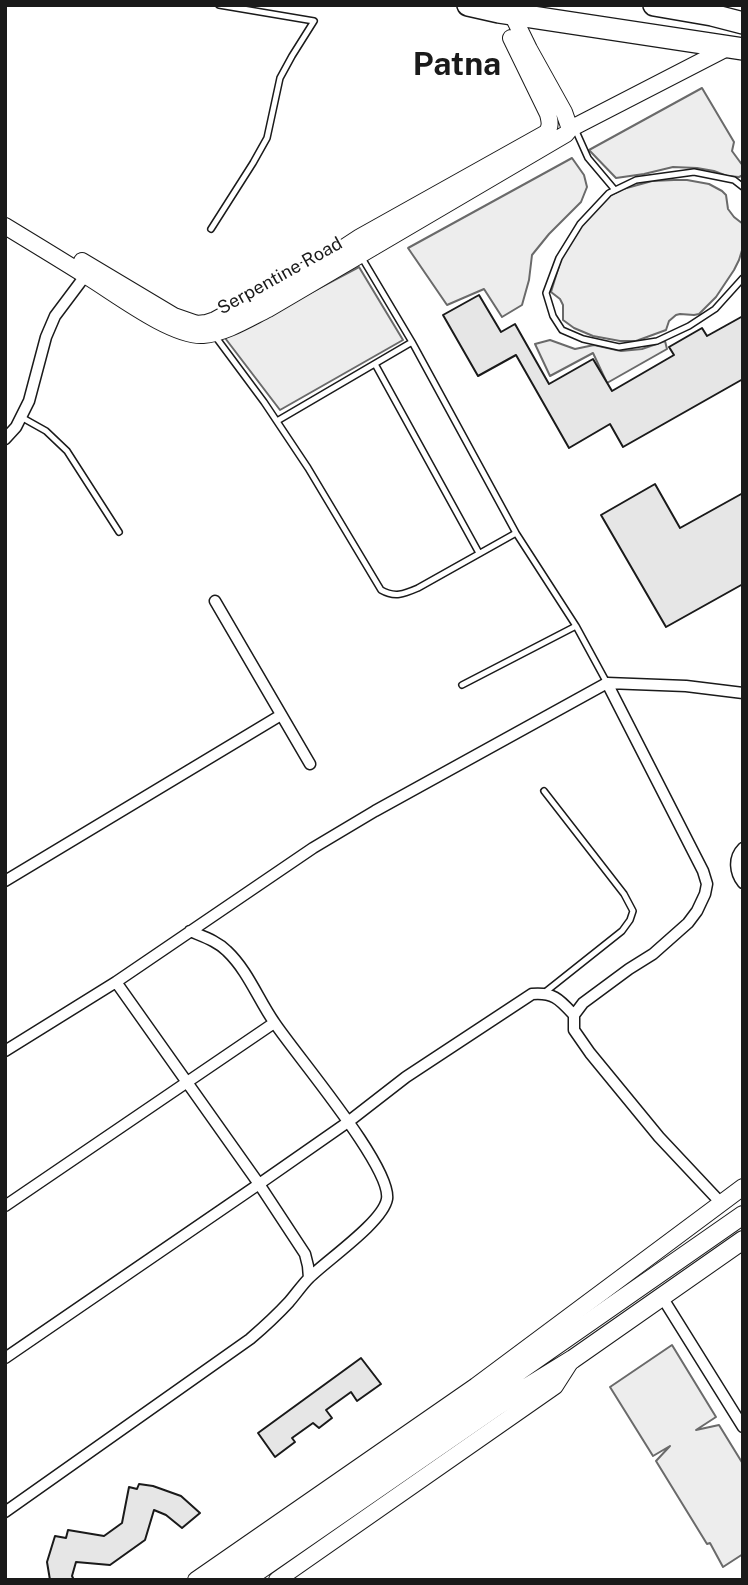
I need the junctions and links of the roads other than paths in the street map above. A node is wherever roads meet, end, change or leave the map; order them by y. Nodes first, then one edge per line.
1 (219, 5) edge
2 (468, 5) edge
3 (654, 5) edge
4 (503, 9) edge
5 (713, 10) edge
6 (743, 23) edge
7 (737, 48) edge
8 (572, 128) junction
9 (743, 187) edge
10 (615, 190) junction
11 (5, 215) edge
12 (5, 226) edge
13 (211, 229) dead end
14 (356, 248) junction
15 (89, 271) junction
16 (743, 278) edge
17 (197, 329) junction
18 (213, 333) junction
19 (412, 342) junction
20 (374, 363) junction
21 (21, 417) junction
22 (277, 421) junction
23 (5, 439) edge
24 (119, 532) dead end
25 (516, 533) junction
26 (479, 553) junction
27 (215, 601) dead end
28 (576, 626) junction
29 (607, 683) junction
30 (462, 685) dead end
31 (743, 693) edge
32 (281, 715) junction
33 (310, 764) dead end
34 (544, 791) dead end
35 (743, 848) edge
36 (5, 881) edge
37 (743, 883) edge
38 (191, 931) junction
39 (116, 982) junction
40 (544, 993) junction
41 (573, 1015) junction
42 (274, 1023) junction
43 (5, 1051) edge
44 (187, 1082) junction
45 (348, 1122) junction
46 (259, 1184) junction
47 (743, 1187) edge
48 (721, 1203) junction
49 (5, 1206) edge
50 (738, 1218) edge
51 (743, 1240) edge
52 (309, 1278) junction
53 (662, 1297) junction
54 (5, 1358) edge
55 (573, 1359) junction
56 (493, 1400) junction
57 (739, 1411) edge
58 (743, 1427) edge
59 (5, 1512) edge
60 (197, 1580) edge
61 (219, 1580) edge
62 (245, 1580) edge
63 (276, 1580) edge

1 - 13 lane
2 - 4 highway
3 - 5 highway
4 - 7 highway
4 - 8 street
4 - 14 street
5 - 6 highway
7 - 8 street, Serpentine Road
8 - 10 lane
8 - 14 street, Serpentine Road
9 - 10 lane
10 - 16 lane
11 - 15 street
12 - 15 street, Serpentine Road
14 - 17 street
14 - 18 street, Serpentine Road
14 - 19 lane
15 - 17 street, Serpentine Road
15 - 21 street
17 - 18 street, Serpentine Road
18 - 22 lane
19 - 20 lane
19 - 25 lane
20 - 22 lane
20 - 26 lane
21 - 23 street
21 - 24 lane
22 - 26 lane
25 - 26 lane
25 - 28 lane
27 - 32 street
28 - 29 lane
28 - 30 lane
29 - 31 street
29 - 38 street
29 - 41 street
32 - 33 street
32 - 36 street
34 - 40 lane
35 - 37 street
38 - 39 street
38 - 42 street
39 - 43 street
39 - 44 street
40 - 41 street
40 - 45 street
41 - 48 street
42 - 44 street
42 - 45 street
44 - 46 street
44 - 49 street
45 - 46 street
45 - 52 street
46 - 52 street
46 - 54 street
47 - 48 street
48 - 50 street
48 - 60 street
50 - 56 main road
51 - 53 main road
52 - 59 street
53 - 55 main road
53 - 57 street
55 - 56 main road
55 - 63 street
56 - 61 main road
56 - 62 main road
57 - 58 street

